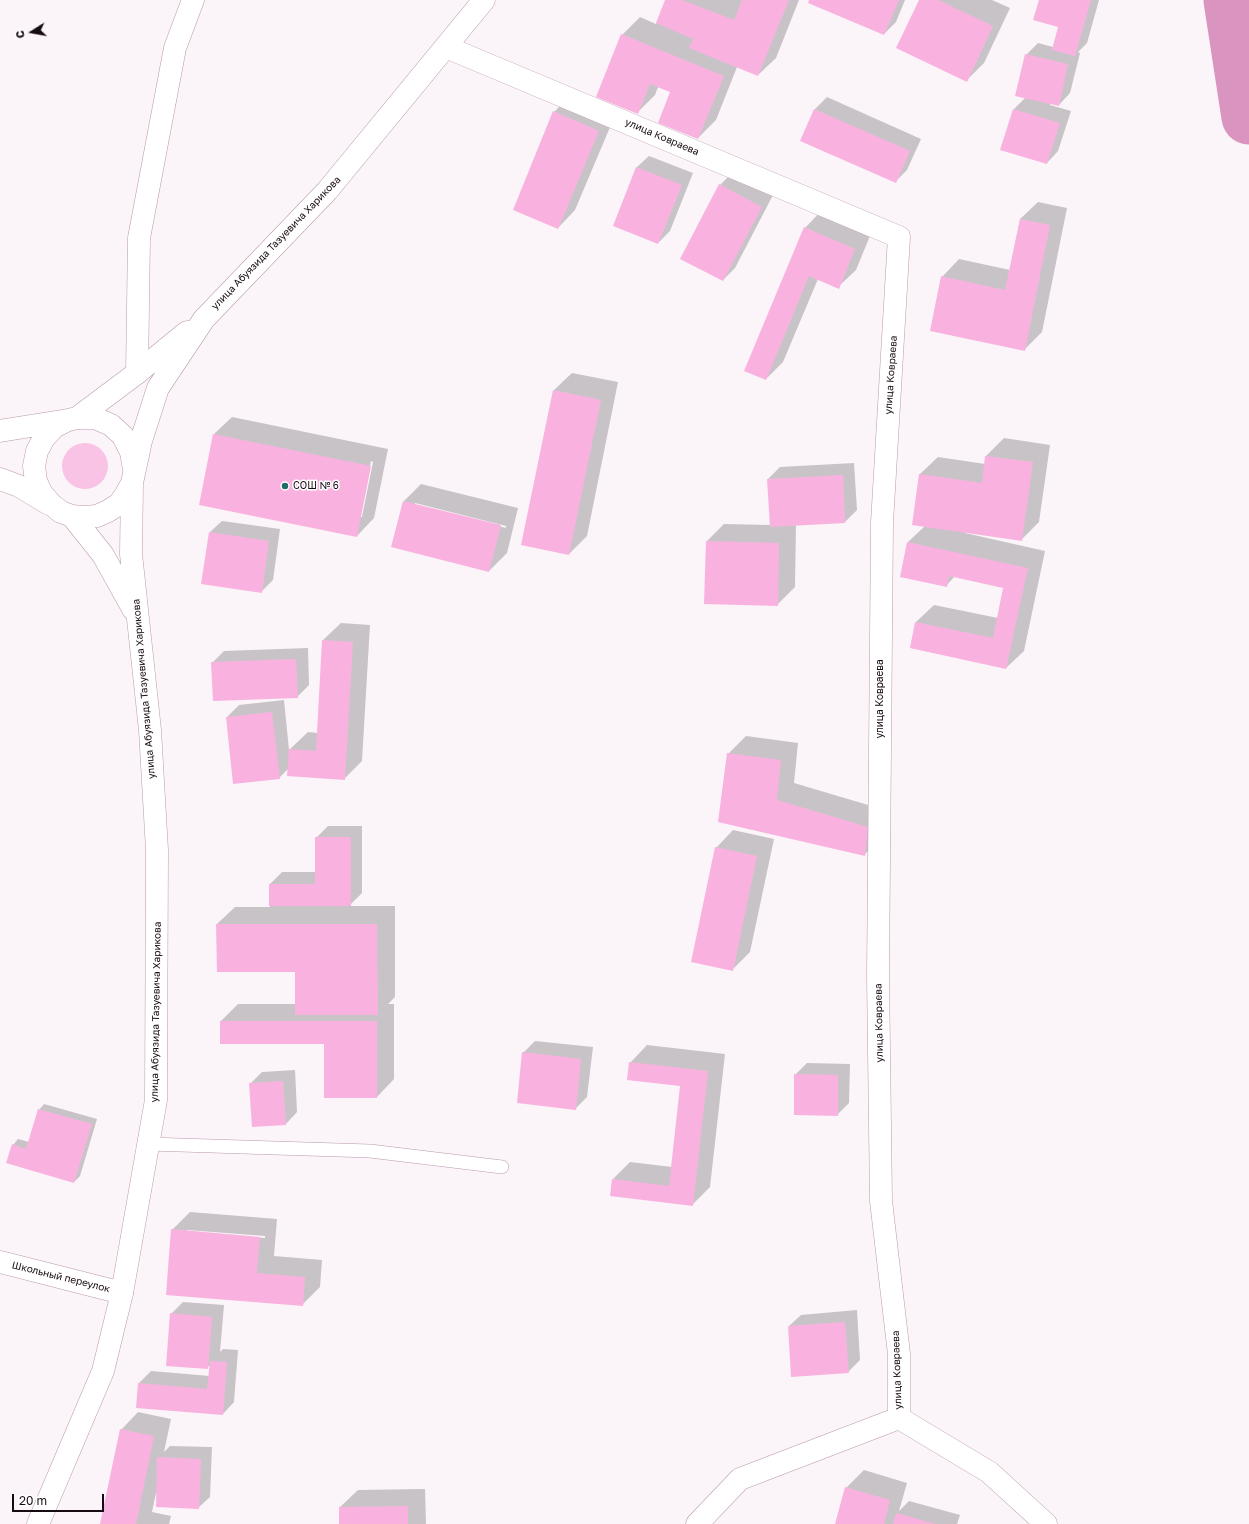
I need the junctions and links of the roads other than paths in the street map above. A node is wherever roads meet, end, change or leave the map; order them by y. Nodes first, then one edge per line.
1 (192, 0) edge
2 (484, 0) edge
3 (446, 47) junction
4 (204, 318) junction
5 (137, 373) junction
6 (72, 419) junction
7 (0, 432) edge
8 (133, 476) junction
9 (0, 480) edge
10 (52, 506) junction
11 (72, 516) junction
12 (138, 616) junction
13 (148, 1144) junction
14 (502, 1167) dead end
15 (0, 1262) edge
16 (122, 1293) junction
17 (899, 1418) junction
18 (38, 1524) edge
19 (697, 1524) edge
20 (1046, 1524) edge

1 - 5 street
2 - 3 street, улица Абуязида Тазуевича Харикова
3 - 4 street, улица Абуязида Тазуевича Харикова
3 - 17 street, улица Ковраева
4 - 5 street
4 - 8 street, улица Абуязида Тазуевича Харикова
5 - 6 street
6 - 7 street
6 - 8 street
6 - 10 street
8 - 11 street
8 - 12 street, улица Абуязида Тазуевича Харикова
9 - 10 street
10 - 11 street
11 - 12 street
12 - 13 street, улица Абуязида Тазуевича Харикова
13 - 14 lane
13 - 16 street, улица Абуязида Тазуевича Харикова
15 - 16 street, Школьный переулок
16 - 18 street, улица Абуязида Тазуевича Харикова
17 - 19 street, улица Ковраева
17 - 20 street

